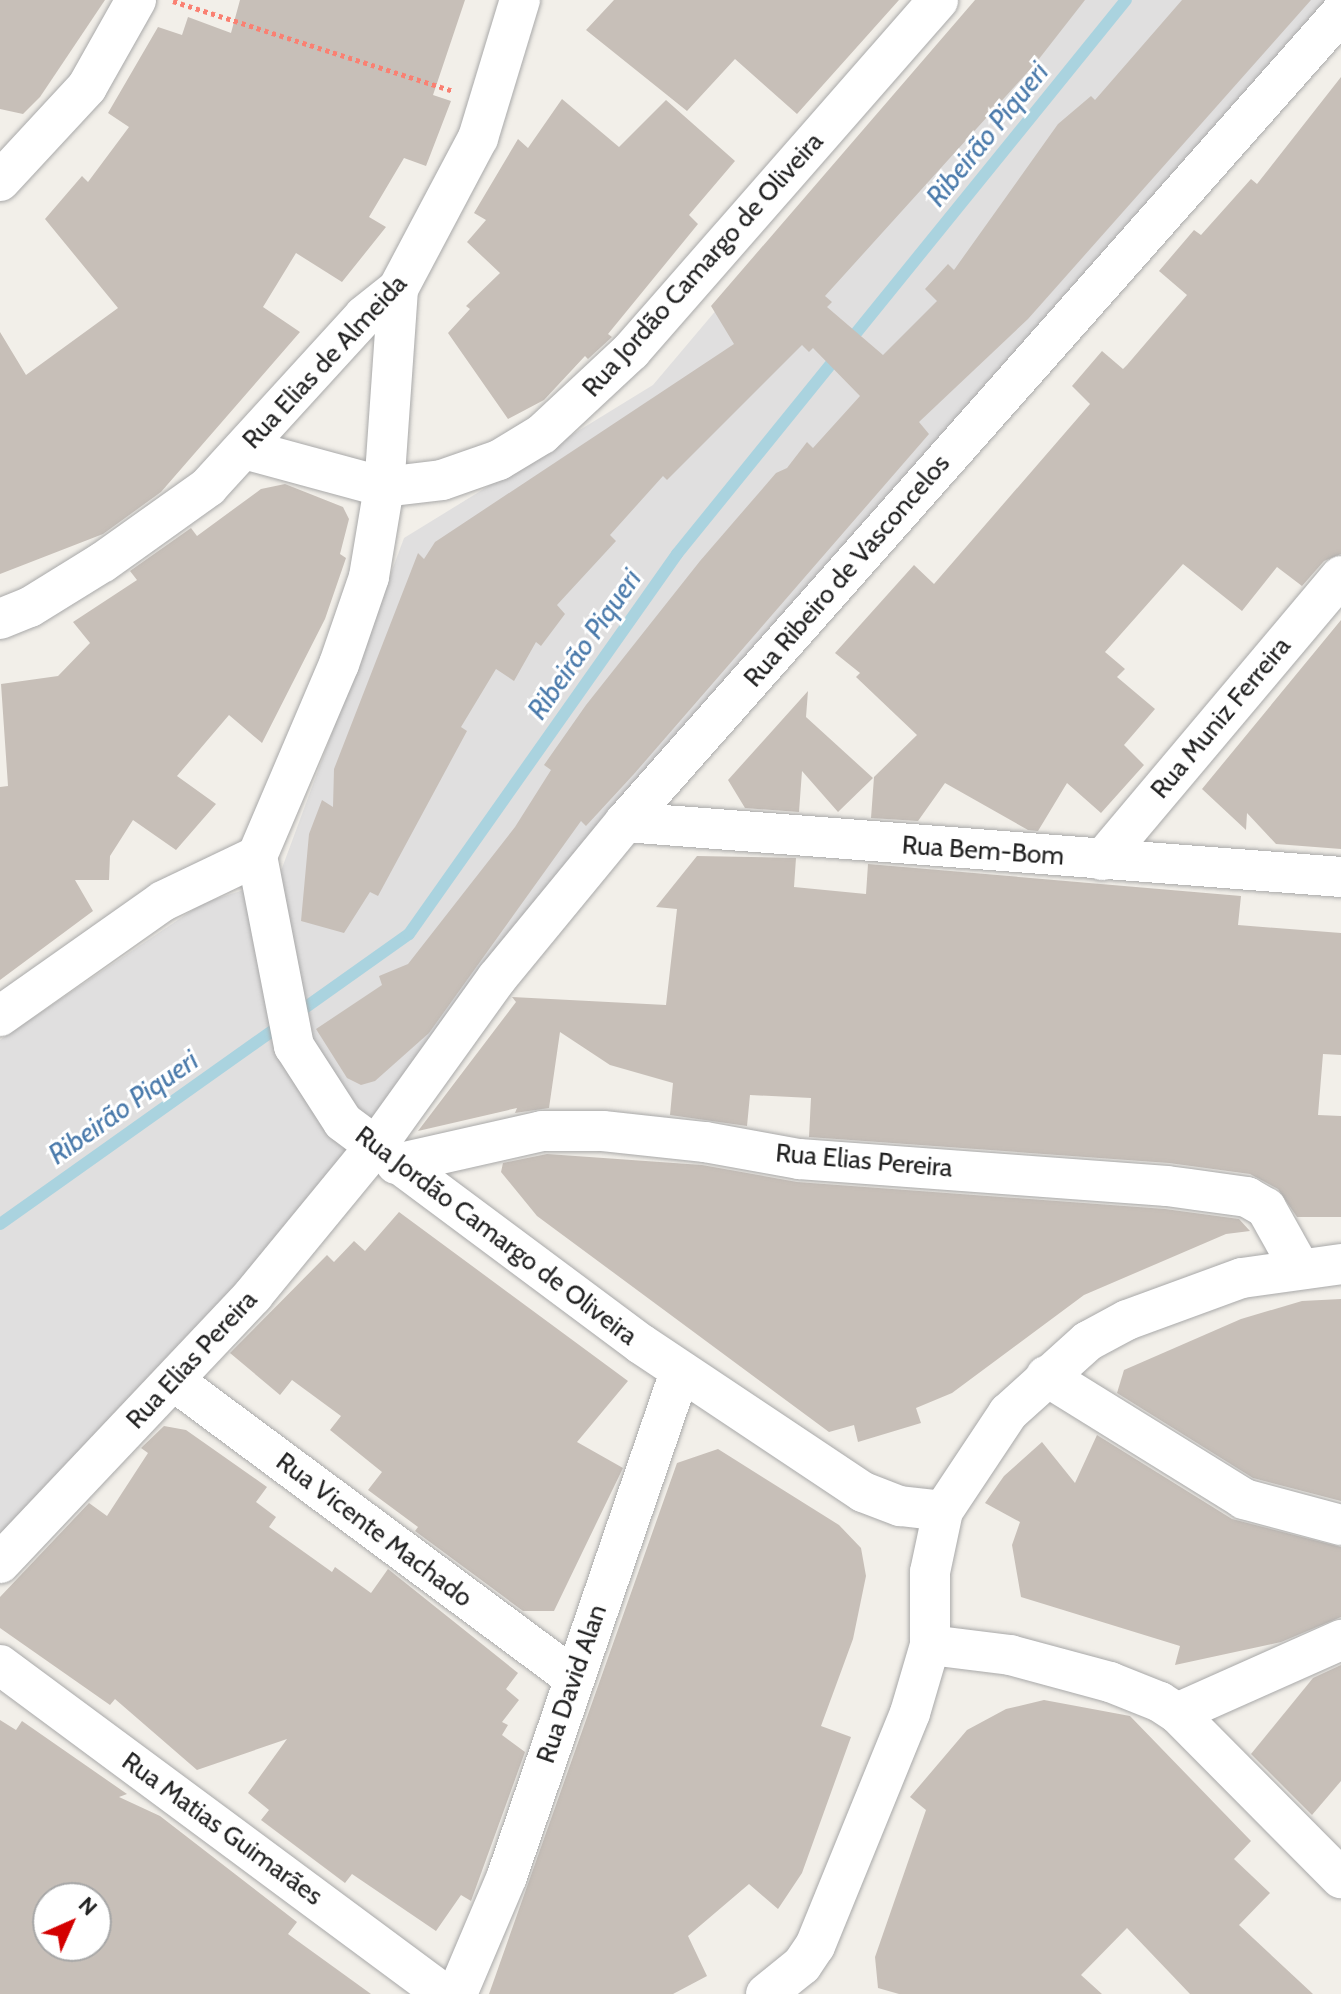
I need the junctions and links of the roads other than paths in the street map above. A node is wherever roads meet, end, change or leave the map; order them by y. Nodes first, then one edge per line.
1 (136, 0) edge
2 (520, 0) edge
3 (938, 0) edge
4 (1341, 13) edge
5 (0, 181) edge
6 (398, 289) junction
7 (244, 449) junction
8 (384, 487) junction
9 (1341, 576) edge
10 (0, 619) edge
11 (625, 822) junction
12 (257, 856) junction
13 (1102, 860) junction
14 (1341, 877) edge
15 (0, 1016) edge
16 (385, 1156) junction
17 (1341, 1264) edge
18 (1299, 1267) junction
19 (680, 1372) junction
20 (1046, 1376) junction
21 (174, 1381) junction
22 (943, 1511) junction
23 (1341, 1525) edge
24 (0, 1563) edge
25 (1341, 1640) edge
26 (930, 1645) junction
27 (0, 1665) edge
28 (574, 1678) junction
29 (1177, 1713) junction
30 (1341, 1878) edge
31 (812, 1980) edge
32 (444, 1994) edge
33 (457, 1994) edge
34 (766, 1994) edge

1 - 5 street
2 - 6 street, Rua Elias de Almeida
3 - 8 street, Rua Jordão Camargo de Oliveira
4 - 11 street, Rua Ribeiro de Vasconcelos
6 - 7 street, Rua Elias de Almeida
6 - 8 street
7 - 8 street, Rua Jordão Camargo de Oliveira
7 - 10 street, Rua Elias de Almeida
8 - 12 street
9 - 13 street, Rua Muniz Ferreira
11 - 13 street, Rua Bem-Bom
11 - 16 street, Rua Ribeiro de Vasconcelos
12 - 15 street
12 - 16 street, Rua Jordão Camargo de Oliveira
13 - 14 street, Rua Bem-Bom
16 - 18 street, Rua Elias Pereira
16 - 19 street, Rua Jordão Camargo de Oliveira
16 - 21 street, Rua Elias Pereira
17 - 18 street
18 - 20 street
19 - 22 street, Rua Jordão Camargo de Oliveira
19 - 28 street, Rua David Alan
20 - 22 street
20 - 23 street
21 - 24 street, Rua Elias Pereira
21 - 28 street, Rua Vicente Machado
22 - 26 street
25 - 29 street
26 - 29 street
26 - 31 street
27 - 32 street, Rua Matias Guimarães
28 - 33 street, Rua David Alan
29 - 30 street
31 - 34 street

